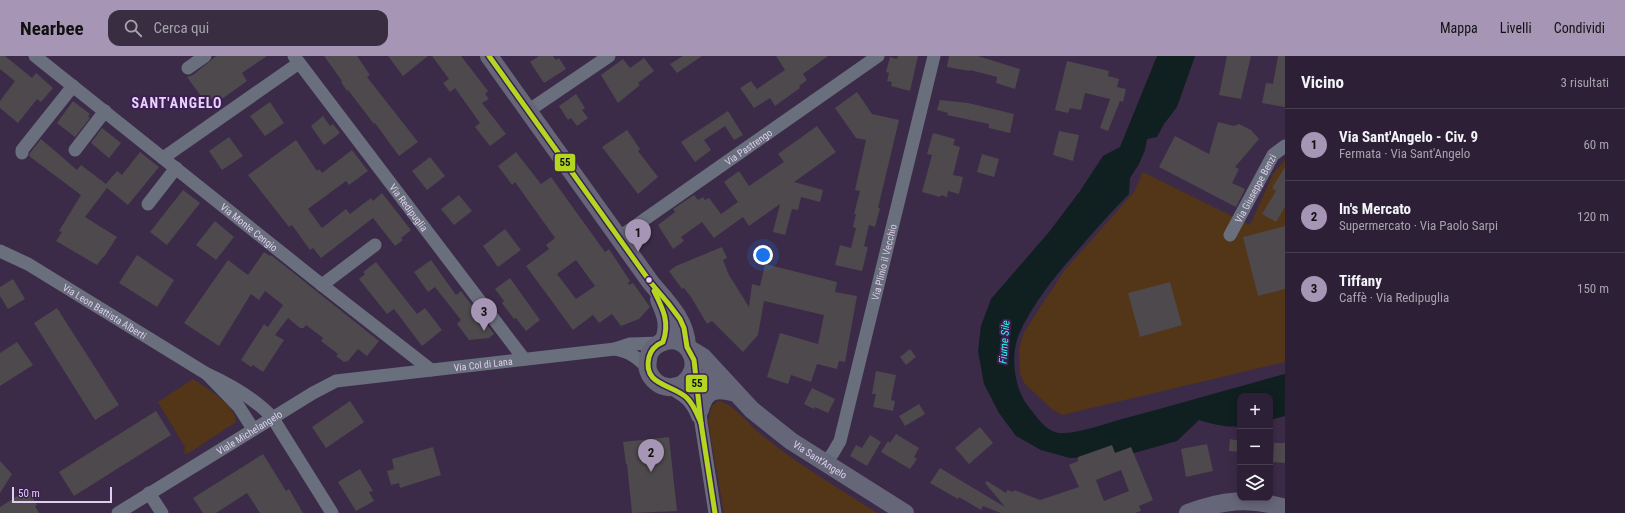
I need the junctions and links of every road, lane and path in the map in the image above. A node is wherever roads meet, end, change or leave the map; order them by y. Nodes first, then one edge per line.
1 (35, 56) edge
2 (205, 56) edge
3 (489, 56) edge
4 (609, 56) edge
5 (878, 56) edge
6 (934, 56) edge
7 (297, 59) edge
8 (188, 68) dead end
9 (73, 86) junction
10 (105, 111) junction
11 (528, 111) junction
12 (1285, 146) edge
13 (74, 150) dead end
14 (22, 153) dead end
15 (164, 158) junction
16 (176, 168) junction
17 (148, 204) dead end
18 (1230, 235) dead end
19 (618, 238) junction
20 (375, 245) dead end
21 (0, 251) edge
22 (651, 283) junction
23 (322, 285) junction
24 (661, 342) junction
25 (615, 349) junction
26 (689, 351) junction
27 (524, 359) junction
28 (648, 369) junction
29 (431, 370) junction
30 (207, 374) junction
31 (352, 378) joint
32 (696, 379) junction
33 (673, 386) junction
34 (736, 395) junction
35 (701, 417) junction
36 (272, 418) junction
37 (253, 429) junction
38 (825, 463) junction
39 (149, 493) junction
40 (1285, 508) edge
41 (118, 513) edge
42 (162, 513) edge
43 (332, 513) edge
44 (715, 513) edge
45 (905, 513) edge
46 (1188, 513) edge

1 - 9 street, Via Monte Cengio
2 - 8 street
3 - 11 street
4 - 11 street
5 - 19 street, Via Pastrengo
6 - 38 street, Via Plinio il Vecchio
7 - 15 street
7 - 27 street, Via Redipuglia
9 - 10 street, Via Monte Cengio
9 - 14 street
10 - 13 street
10 - 15 street, Via Monte Cengio
11 - 19 street
12 - 18 street, Via Giuseppe Benzi
15 - 16 street, Via Monte Cengio
16 - 17 street
16 - 23 street, Via Monte Cengio
19 - 22 street
20 - 23 street
21 - 30 street, Via Leon Battista Alberti
22 - 24 street
22 - 26 street
23 - 29 street, Via Monte Cengio
24 - 25 street, Via Col di Lana
24 - 26 street, Via Sant'Angelo
24 - 28 street
25 - 27 street, Via Col di Lana
25 - 28 street, Via Col di Lana
26 - 32 street
26 - 33 street
26 - 34 street, Via Sant'Angelo
27 - 29 street, Via Col di Lana
28 - 33 street
29 - 31 street, Via Col di Lana
30 - 36 street, Via Leon Battista Alberti
30 - 37 street, Via Leon Battista Alberti
31 - 36 street, Viale Michelangelo
32 - 33 street, Via Sant'Angelo
32 - 34 street, Via Sant'Angelo
32 - 35 street
33 - 35 street
34 - 35 street
34 - 38 street, Via Sant'Angelo
35 - 44 street
36 - 37 street, Viale Michelangelo
36 - 43 street, Via Leon Battista Alberti
37 - 39 street, Viale Michelangelo
38 - 45 street, Via Sant'Angelo
39 - 41 street, Viale Michelangelo
39 - 42 street
40 - 46 street

